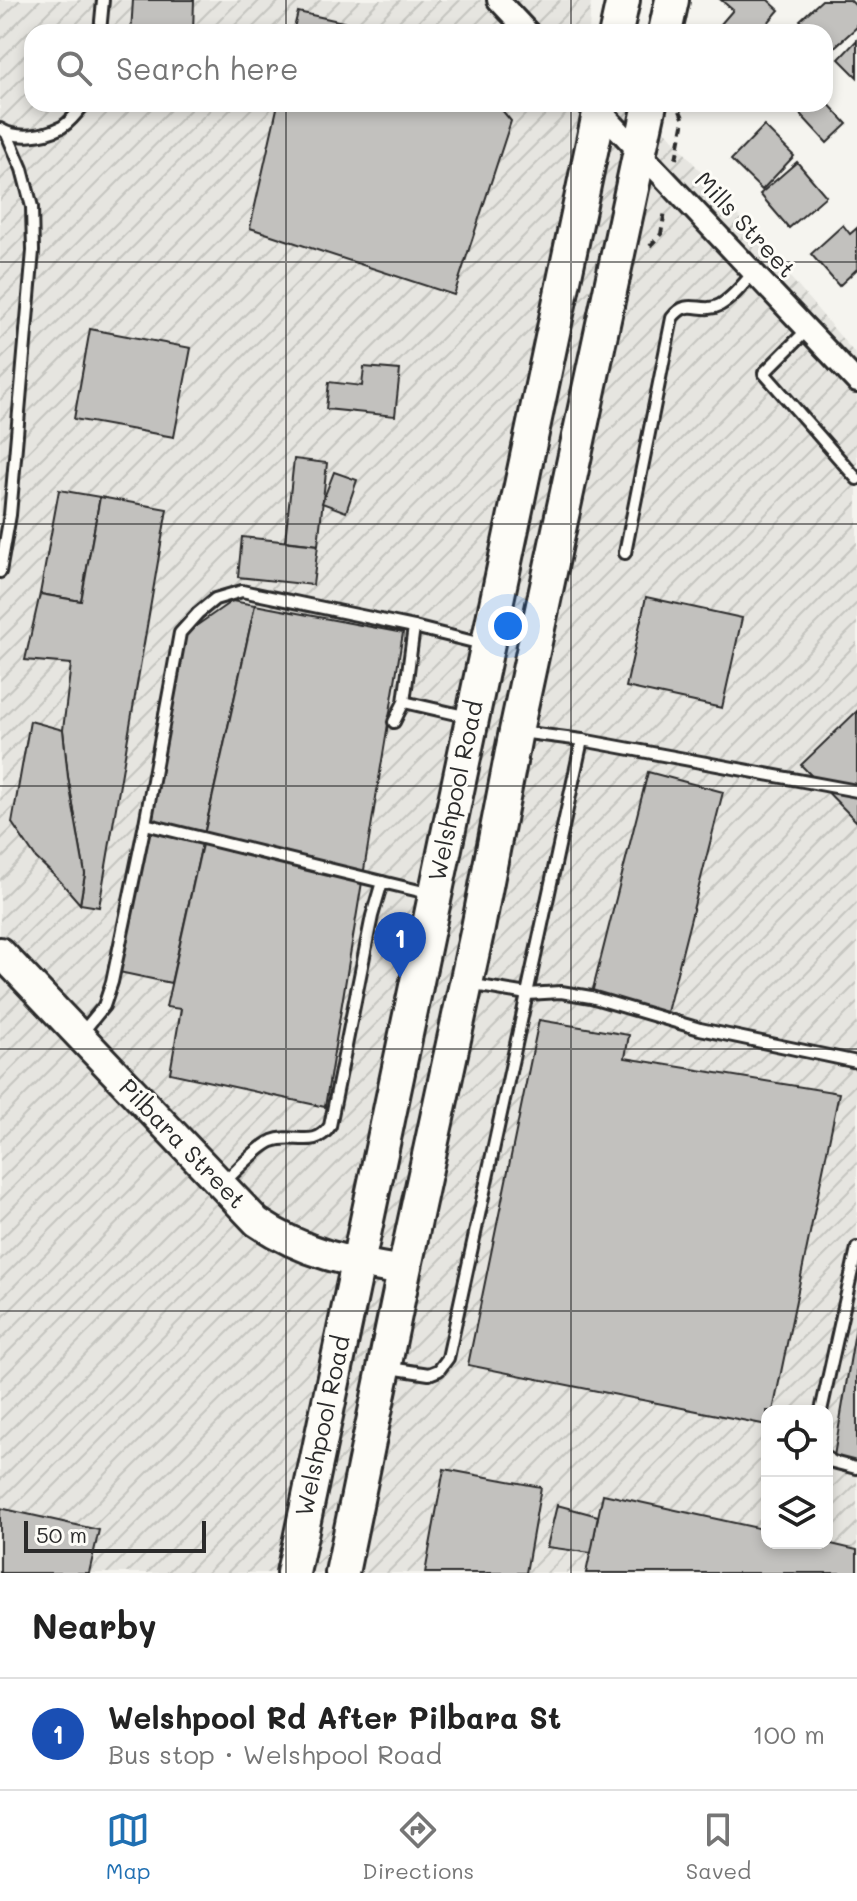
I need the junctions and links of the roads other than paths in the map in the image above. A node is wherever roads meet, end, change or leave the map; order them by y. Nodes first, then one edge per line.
1 (103, 0) edge
2 (498, 0) edge
3 (623, 0) edge
4 (672, 0) edge
5 (101, 24) edge
6 (520, 24) edge
7 (618, 24) edge
8 (667, 24) edge
9 (77, 112) edge
10 (597, 112) edge
11 (604, 112) edge
12 (648, 112) edge
13 (4, 132) edge
14 (640, 151) junction
15 (754, 272) junction
16 (808, 329) junction
17 (857, 382) edge
18 (857, 479) edge
19 (625, 553) dead end
20 (2, 554) edge
21 (0, 572) edge
22 (414, 627) junction
23 (487, 646) junction
24 (404, 702) junction
25 (471, 718) junction
26 (394, 722) dead end
27 (516, 731) junction
28 (582, 740) junction
29 (857, 791) edge
30 (145, 824) junction
31 (382, 882) junction
32 (434, 894) junction
33 (0, 952) edge
34 (466, 984) junction
35 (527, 994) junction
36 (79, 1036) junction
37 (857, 1062) edge
38 (221, 1185) junction
39 (857, 1248) edge
40 (357, 1263) junction
41 (404, 1271) junction
42 (385, 1367) junction
43 (822, 1405) edge
44 (833, 1462) edge
45 (856, 1468) edge
46 (293, 1573) edge
47 (342, 1573) edge

1 - 5 lane
2 - 6 street
3 - 7 main road
4 - 8 main road
9 - 13 lane
10 - 23 main road, Welshpool Road
11 - 14 street, Mills Street
12 - 14 main road, Welshpool Road
13 - 20 lane
14 - 15 street, Mills Street
14 - 27 main road, Welshpool Road
15 - 16 street, Mills Street
15 - 19 lane
16 - 17 street, Mills Street
16 - 18 lane
20 - 21 lane
22 - 23 lane
22 - 24 lane
22 - 30 lane
23 - 25 main road, Welshpool Road
24 - 25 lane
24 - 26 lane
25 - 32 main road, Welshpool Road
27 - 28 lane
27 - 34 main road, Welshpool Road
28 - 29 lane
28 - 35 lane
30 - 31 lane
30 - 36 lane
31 - 32 lane
31 - 38 lane
32 - 40 main road, Welshpool Road
33 - 36 main road, Pilbara Street
34 - 35 lane
34 - 41 main road, Welshpool Road
35 - 37 lane
35 - 42 lane
36 - 38 main road, Pilbara Street
38 - 40 main road, Pilbara Street
39 - 43 lane
40 - 41 main road, Pilbara Street
40 - 46 main road, Welshpool Road
41 - 42 main road, Welshpool Road
42 - 47 main road, Welshpool Road
44 - 45 lane

